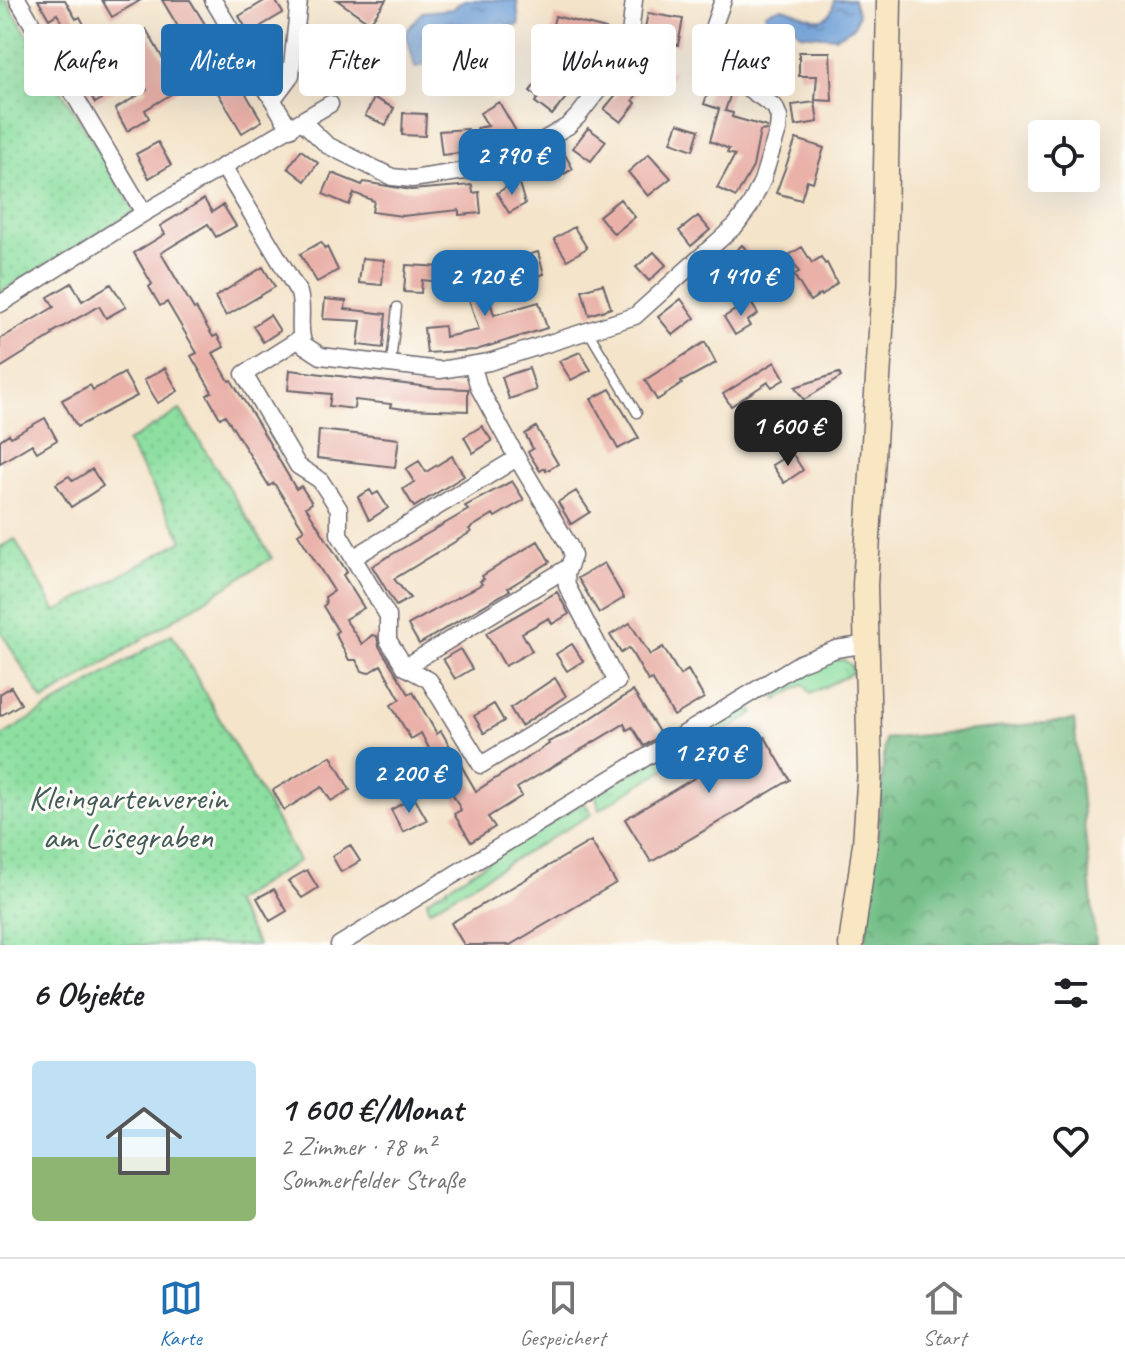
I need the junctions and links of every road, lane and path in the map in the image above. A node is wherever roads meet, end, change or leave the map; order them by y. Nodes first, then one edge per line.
1 (18, 0) edge
2 (213, 0) edge
3 (299, 0) edge
4 (634, 0) edge
5 (723, 0) edge
6 (889, 0) edge
7 (273, 99) junction
8 (330, 104) dead end
9 (296, 125) junction
10 (223, 166) junction
11 (144, 213) junction
12 (0, 304) edge
13 (397, 307) dead end
14 (588, 331) junction
15 (301, 338) junction
16 (391, 364) junction
17 (473, 367) junction
18 (637, 413) dead end
19 (517, 458) junction
20 (353, 558) junction
21 (567, 568) junction
22 (868, 644) junction
23 (405, 667) junction
24 (339, 945) edge
25 (851, 945) edge

1 - 11 street
2 - 7 street
3 - 7 street
4 - 9 street
5 - 14 street
6 - 22 main road
7 - 9 street
8 - 9 street
9 - 10 street
10 - 11 street
10 - 15 street
11 - 12 street
13 - 16 lane
14 - 17 street
14 - 18 lane
15 - 16 street
15 - 20 street
16 - 17 street
17 - 19 street
19 - 20 street
19 - 21 street
20 - 23 street
21 - 23 street
21 - 23 street
22 - 24 street
22 - 25 main road

